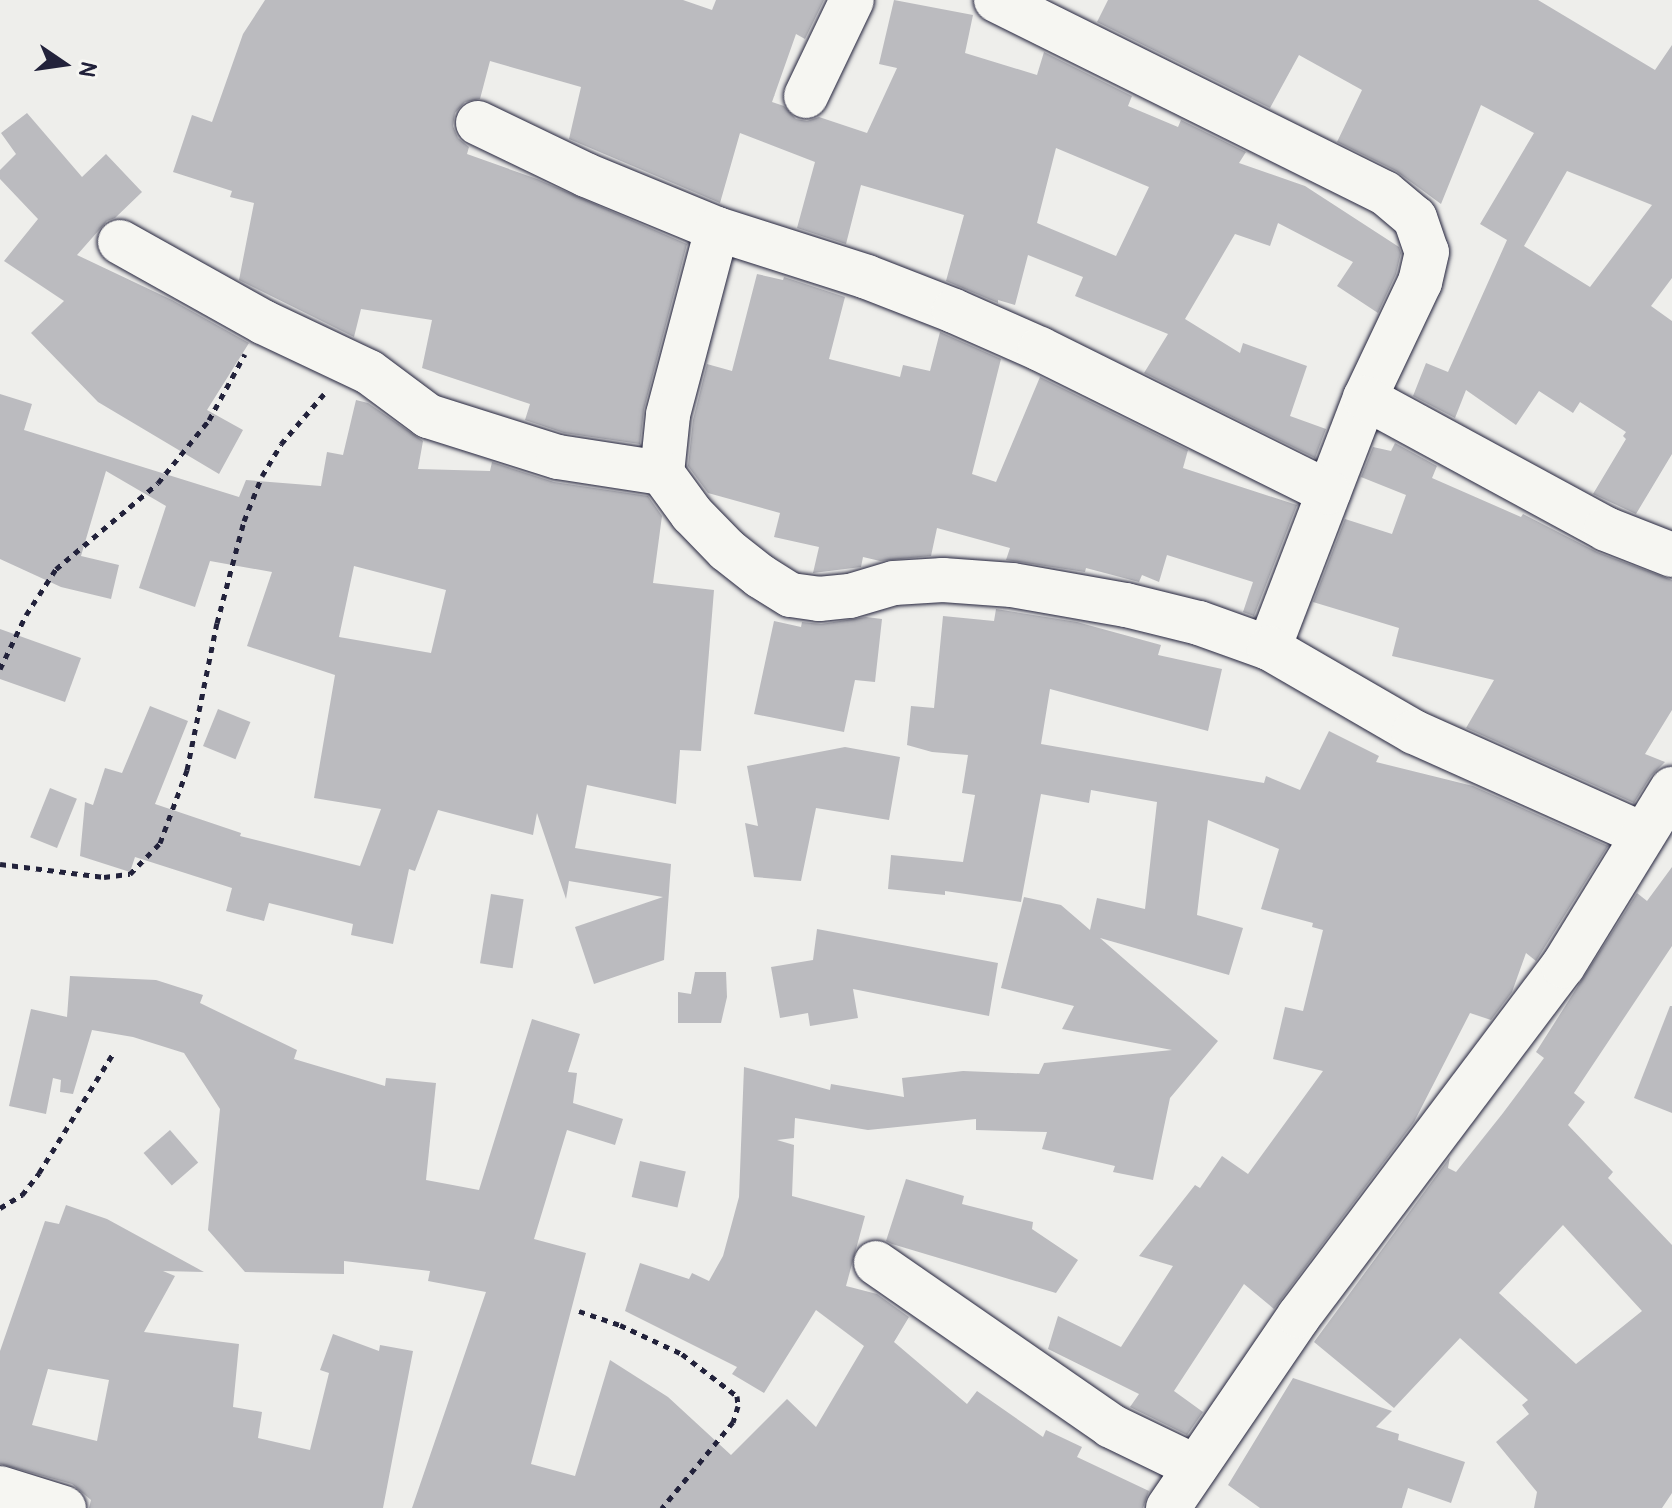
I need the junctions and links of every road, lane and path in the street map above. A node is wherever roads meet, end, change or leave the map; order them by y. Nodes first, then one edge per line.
1 (852, 0) edge
2 (996, 0) edge
3 (806, 96) dead end
4 (478, 123) dead end
5 (717, 229) junction
6 (120, 242) dead end
7 (263, 322) junction
8 (353, 365) junction
9 (1365, 398) junction
10 (662, 473) junction
11 (1328, 492) junction
12 (1672, 555) edge
13 (1269, 648) junction
14 (0, 669) edge
15 (1672, 789) edge
16 (1642, 834) junction
17 (0, 864) edge
18 (114, 1052) dead end
19 (1, 1207) edge
20 (876, 1263) dead end
21 (579, 1311) dead end
22 (1196, 1467) junction
23 (0, 1488) edge
24 (64, 1508) edge
25 (662, 1508) edge
26 (1168, 1508) edge

1 - 3 street
2 - 9 street
4 - 5 street
5 - 10 street
5 - 11 street
6 - 7 street
7 - 8 street
7 - 14 path
8 - 10 street
8 - 17 path
9 - 11 street
9 - 12 street
10 - 13 street
11 - 13 street
13 - 16 street
15 - 16 street
16 - 22 street
18 - 19 path
20 - 22 street
21 - 25 path
22 - 26 street
23 - 24 street

